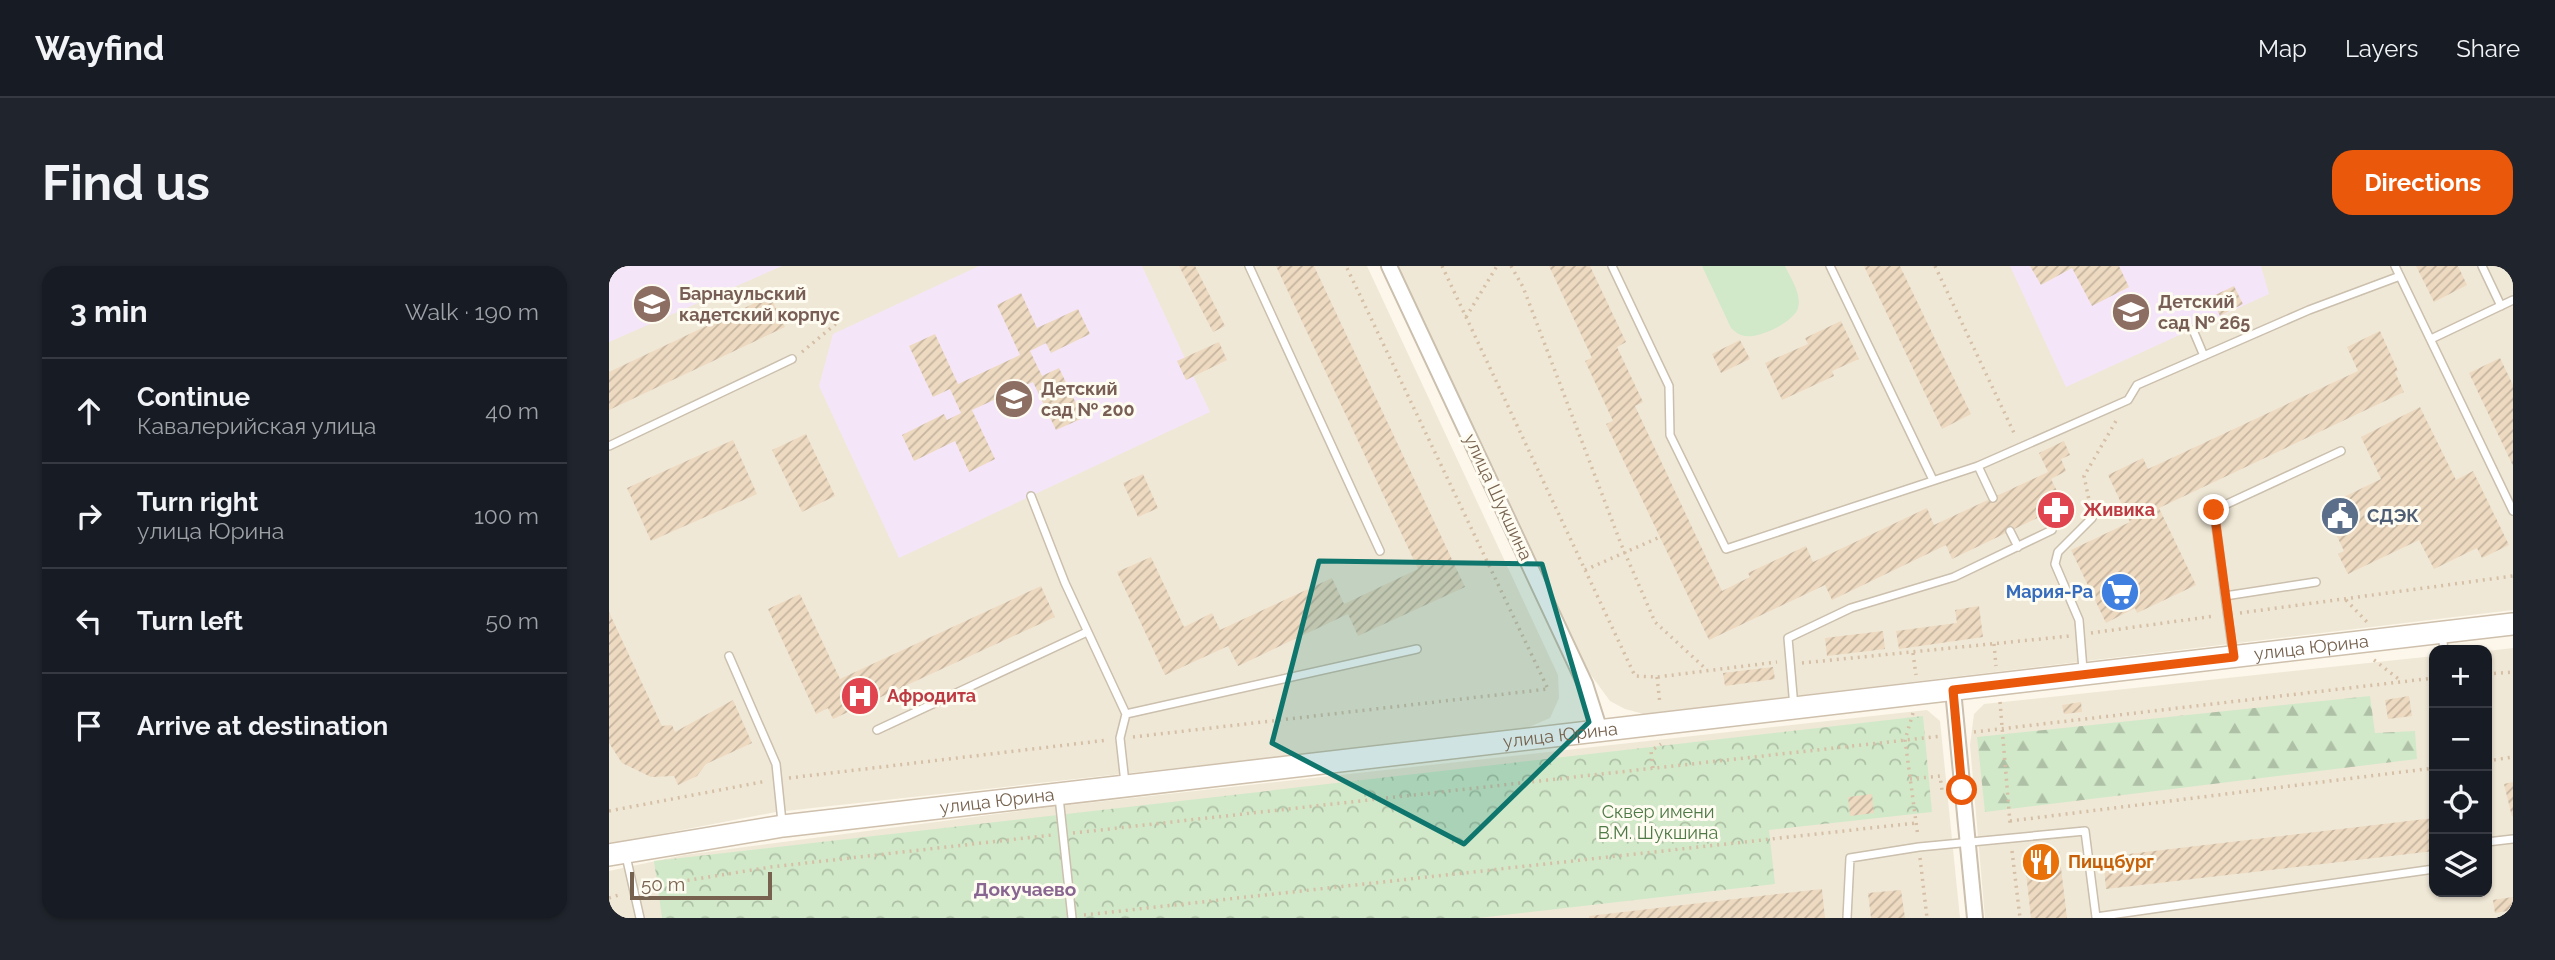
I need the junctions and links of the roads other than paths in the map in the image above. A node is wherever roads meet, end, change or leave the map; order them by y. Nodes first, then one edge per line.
1 (1249, 266) edge
2 (1389, 266) edge
3 (1612, 266) edge
4 (1830, 266) edge
5 (2395, 266) edge
6 (2482, 266) edge
7 (2400, 276) junction
8 (2513, 300) edge
9 (2501, 306) junction
10 (2193, 330) dead end
11 (2431, 339) junction
12 (2204, 356) junction
13 (792, 359) road end
14 (609, 446) edge
15 (2341, 451) dead end
16 (1978, 466) junction
17 (1933, 480) junction
18 (1031, 496) dead end
19 (1993, 498) dead end
20 (2513, 510) edge
21 (2092, 517) road end
22 (2052, 530) dead end
23 (2010, 531) dead end
24 (2018, 547) junction
25 (1380, 551) dead end
26 (2316, 582) dead end
27 (2225, 596) junction
28 (2513, 624) edge
29 (1087, 632) junction
30 (2443, 642) edge
31 (1416, 649) dead end
32 (729, 656) dead end
33 (2234, 657) junction
34 (2084, 674) junction
35 (1953, 690) junction
36 (1794, 709) junction
37 (1125, 714) junction
38 (877, 730) dead end
39 (1600, 731) junction
40 (1125, 787) junction
41 (1059, 794) junction
42 (783, 826) junction
43 (2513, 839) edge
44 (2492, 841) edge
45 (1966, 842) junction
46 (617, 853) edge
47 (2429, 870) edge
48 (1072, 917) edge
49 (640, 918) edge
50 (1847, 918) edge
51 (1975, 918) edge
52 (2097, 918) edge

1 - 25 lane
2 - 39 street, улица Шукшина
3 - 17 lane
4 - 17 lane
5 - 7 lane
6 - 9 lane
7 - 11 lane
7 - 12 lane
8 - 9 lane
9 - 11 lane
10 - 12 lane
11 - 20 lane
12 - 16 lane
13 - 14 lane
15 - 27 lane
16 - 17 lane
16 - 19 lane
18 - 29 lane
21 - 34 lane
22 - 24 lane
23 - 24 lane
24 - 36 lane
26 - 27 lane
27 - 33 lane
28 - 30 street, улица Юрина
29 - 37 lane
29 - 38 lane
30 - 33 street, улица Юрина
31 - 37 lane
32 - 42 lane
33 - 34 street, улица Юрина
34 - 35 street, улица Юрина
35 - 36 street, улица Юрина
35 - 45 street
36 - 39 street, улица Юрина
37 - 40 lane
39 - 40 street, улица Юрина
40 - 41 street, улица Юрина
41 - 42 street, улица Юрина
41 - 48 lane
42 - 46 street, улица Юрина
43 - 44 lane
45 - 50 lane
45 - 51 street
45 - 52 lane
46 - 49 lane
47 - 52 lane

